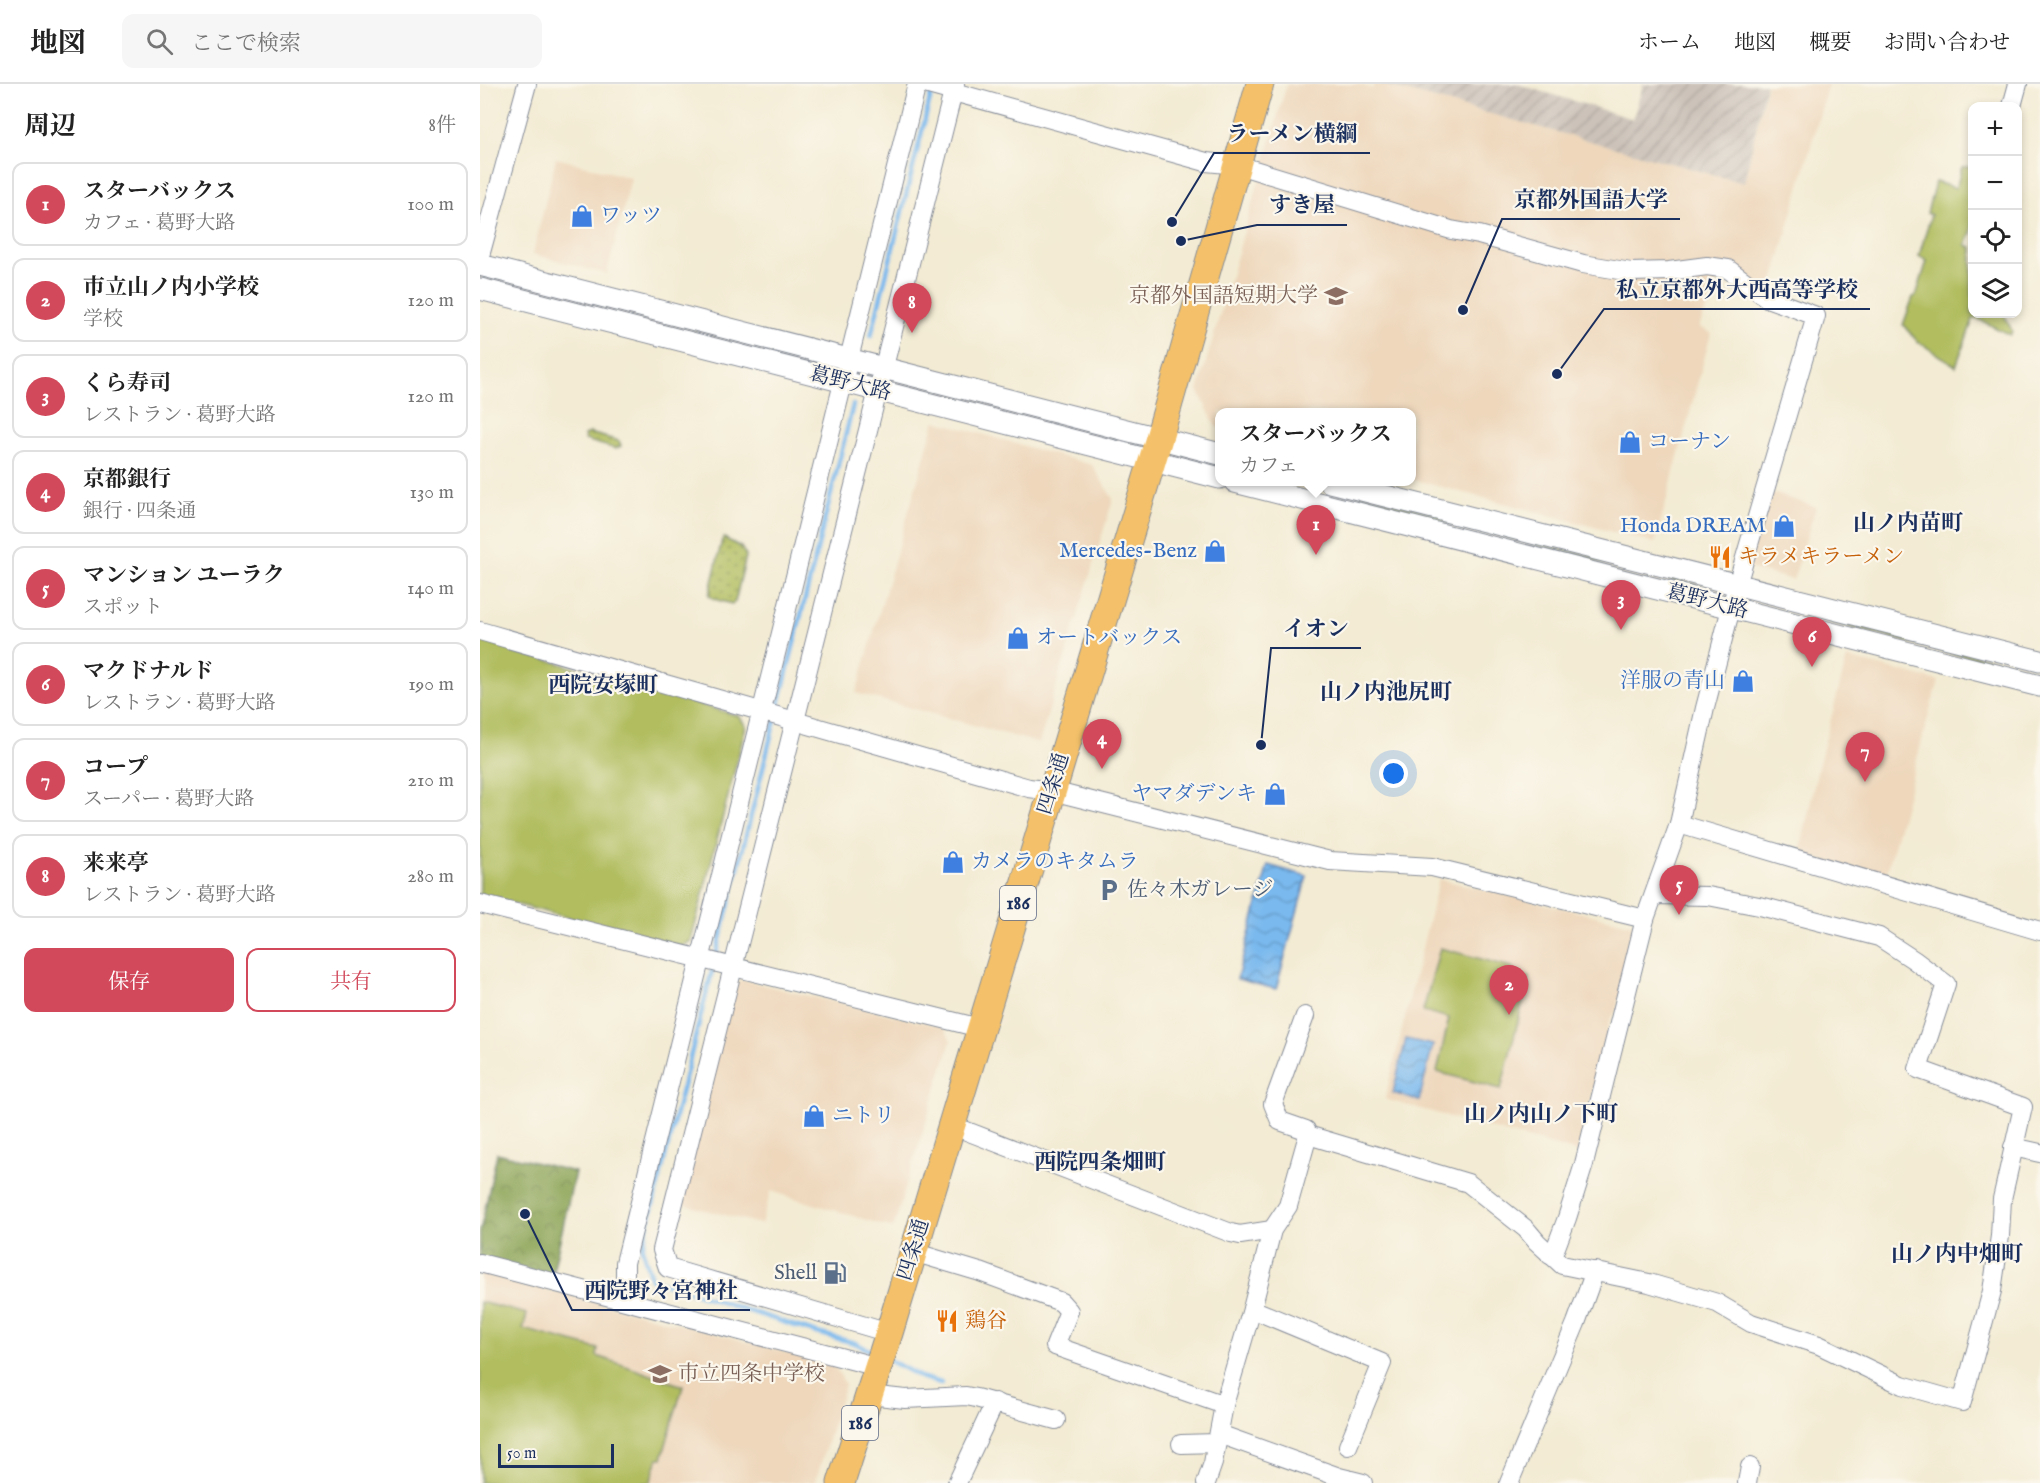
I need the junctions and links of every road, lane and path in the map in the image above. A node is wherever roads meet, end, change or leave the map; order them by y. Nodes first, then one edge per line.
1 (527, 84) edge
2 (917, 84) edge
3 (925, 84) edge
4 (1260, 84) edge
5 (954, 88) edge
6 (1238, 165) junction
7 (480, 256) edge
8 (480, 265) edge
9 (480, 289) edge
10 (605, 297) junction
11 (599, 320) junction
12 (712, 324) junction
13 (707, 347) junction
14 (867, 363) junction
15 (861, 386) junction
16 (1002, 398) junction
17 (996, 421) junction
18 (1155, 449) junction
19 (1215, 453) edge
20 (1215, 476) edge
21 (1251, 486) edge
22 (1346, 486) edge
23 (1737, 585) junction
24 (1819, 606) junction
25 (1731, 608) junction
26 (1812, 629) junction
27 (480, 631) edge
28 (2040, 661) edge
29 (2039, 682) edge
30 (762, 712) junction
31 (795, 721) junction
32 (1052, 791) junction
33 (1679, 824) junction
34 (1655, 895) junction
35 (480, 904) edge
36 (1646, 919) junction
37 (2040, 932) edge
38 (701, 959) junction
39 (734, 967) junction
40 (1305, 1016) dead end
41 (980, 1028) junction
42 (951, 1125) junction
43 (1308, 1135) junction
44 (2013, 1147) junction
45 (2040, 1153) edge
46 (1272, 1230) junction
47 (913, 1252) junction
48 (1550, 1255) junction
49 (480, 1263) edge
50 (1595, 1271) junction
51 (626, 1300) junction
52 (1252, 1309) junction
53 (883, 1352) junction
54 (869, 1395) junction
55 (995, 1402) junction
56 (1224, 1405) junction
57 (1056, 1420) dead end
58 (1218, 1438) junction
59 (1181, 1443) dead end
60 (1348, 1446) dead end
61 (842, 1483) edge
62 (957, 1483) edge
63 (1206, 1483) edge
64 (1363, 1483) edge
65 (1509, 1483) edge

1 - 7 street
2 - 14 street
3 - 5 street
4 - 6 main road, 四条通 / 186
5 - 6 street
5 - 14 street
6 - 18 main road, 四条通 / 186
6 - 23 street
8 - 10 street, 葛野大路
9 - 11 street, 葛野大路
10 - 11 street
10 - 12 street, 葛野大路
11 - 13 street, 葛野大路
12 - 13 street
12 - 14 street, 葛野大路
13 - 15 street, 葛野大路
14 - 15 street
14 - 15 street
14 - 16 street, 葛野大路
15 - 17 street, 葛野大路
15 - 30 street
15 - 31 street
16 - 17 street
16 - 18 street, 葛野大路
17 - 18 street, 葛野大路
18 - 19 street, 葛野大路
18 - 20 street, 葛野大路
18 - 32 main road, 四条通 / 186
21 - 25 street, 葛野大路
22 - 23 street, 葛野大路
23 - 24 street, 葛野大路
23 - 25 street
24 - 26 street
24 - 28 street, 葛野大路
25 - 26 street, 葛野大路
25 - 33 street
26 - 29 street, 葛野大路
27 - 30 street
30 - 31 street
30 - 38 street
31 - 32 street
31 - 39 street
32 - 36 street
32 - 41 main road, 四条通 / 186
33 - 34 street
33 - 37 street
34 - 36 street
34 - 44 street
35 - 38 street
36 - 48 street
38 - 39 street
38 - 51 street
39 - 41 street
39 - 53 street
40 - 43 street
41 - 42 main road, 四条通 / 186
42 - 46 street
42 - 47 main road, 四条通 / 186
43 - 46 street
43 - 48 street
44 - 45 street
44 - 50 street
46 - 52 street
47 - 53 main road, 四条通 / 186
47 - 56 street
48 - 50 street
49 - 51 street
50 - 65 street
51 - 53 street
52 - 56 street
52 - 60 street
53 - 54 main road, 四条通 / 186
54 - 55 street
54 - 61 main road, 四条通 / 186
55 - 57 street
55 - 62 street
56 - 58 street
58 - 59 street
58 - 63 street
58 - 64 street

